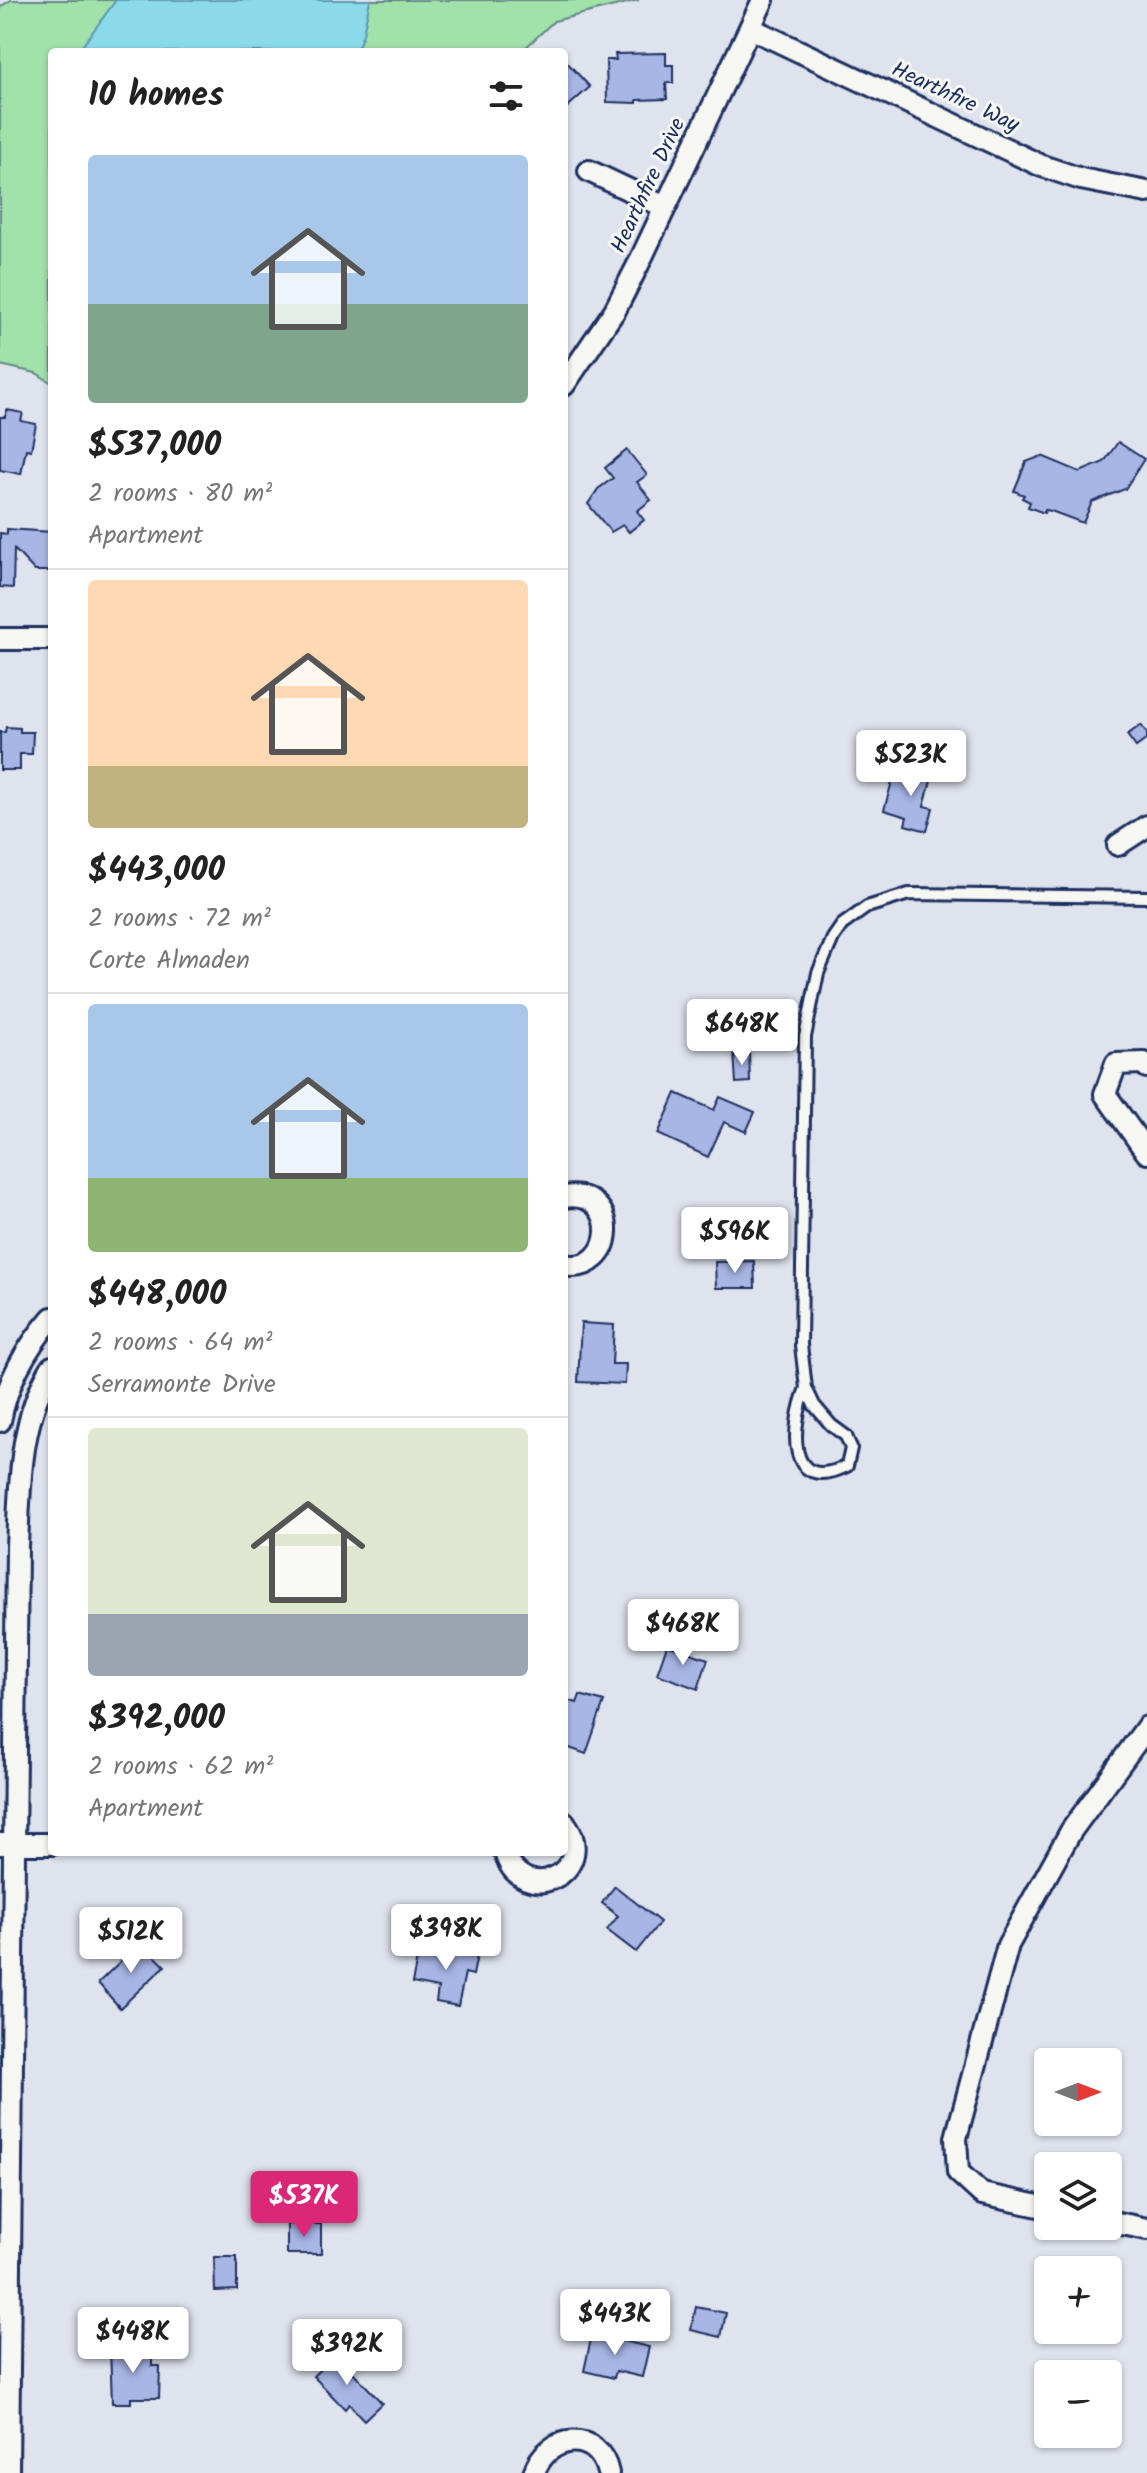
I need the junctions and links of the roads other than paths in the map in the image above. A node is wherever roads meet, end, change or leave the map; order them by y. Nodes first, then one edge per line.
1 (763, 0) edge
2 (750, 28) junction
3 (589, 171) dead end
4 (1147, 192) edge
5 (665, 207) junction
6 (568, 379) edge
7 (0, 639) edge
8 (48, 639) edge
9 (1147, 826) edge
10 (1118, 845) dead end
11 (1147, 897) edge
12 (1147, 1067) edge
13 (1147, 1153) edge
14 (568, 1197) edge
15 (568, 1265) edge
16 (48, 1323) edge
17 (48, 1374) edge
18 (806, 1388) junction
19 (0, 1421) edge
20 (8, 1546) edge
21 (1147, 1727) edge
22 (568, 1830) edge
23 (7, 1844) edge
24 (48, 1844) edge
25 (507, 1856) edge
26 (1034, 2205) edge
27 (1122, 2224) edge
28 (1147, 2229) edge
29 (8, 2473) edge
30 (534, 2473) edge
31 (608, 2473) edge

1 - 2 street, Hearthfire Drive
2 - 4 street, Hearthfire Way
2 - 5 street, Hearthfire Drive
3 - 5 street
5 - 6 street, Hearthfire Drive
7 - 8 street
9 - 10 street
11 - 18 lane
12 - 13 street
14 - 15 street
16 - 19 street
17 - 20 street
18 - 18 lane
20 - 23 street
21 - 26 street
22 - 25 street
23 - 24 street
23 - 29 street
27 - 28 street
30 - 31 street

